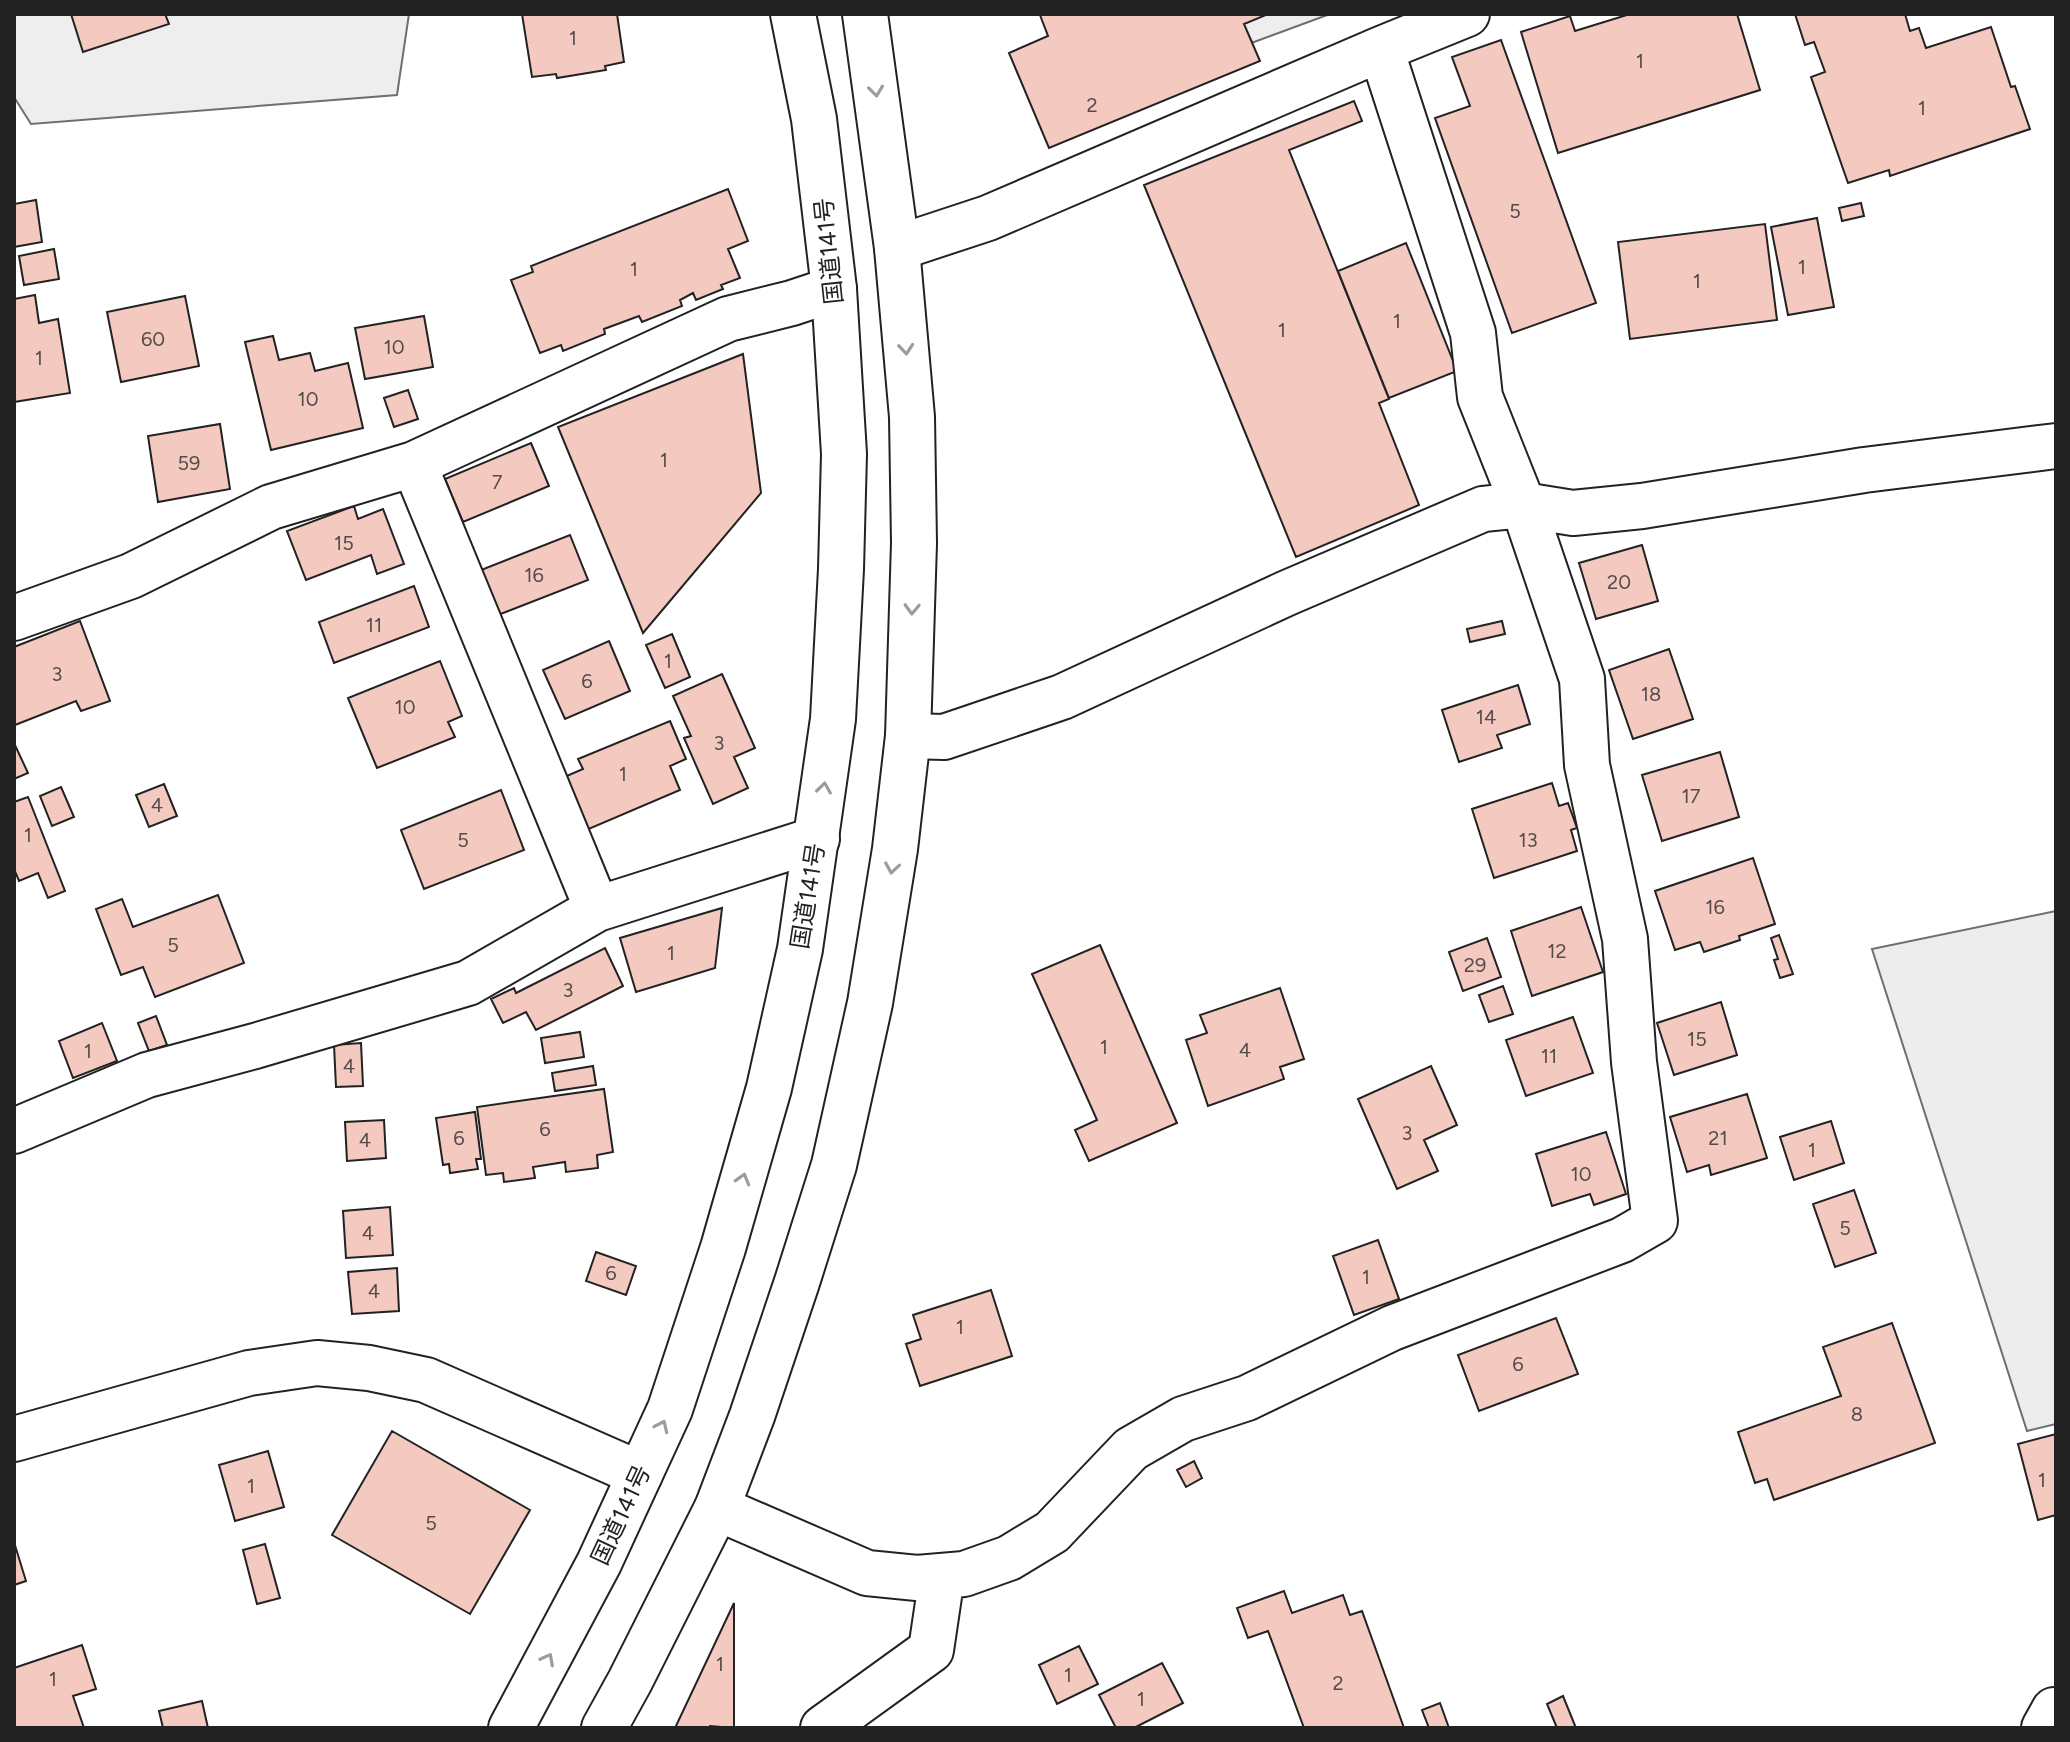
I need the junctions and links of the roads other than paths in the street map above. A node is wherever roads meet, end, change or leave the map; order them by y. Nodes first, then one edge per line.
1 (793, 14) edge
2 (865, 14) edge
3 (1467, 14) edge
4 (1381, 49) junction
5 (897, 248) junction
6 (834, 289) junction
7 (2056, 446) edge
8 (414, 464) junction
9 (1523, 505) junction
10 (14, 618) edge
11 (908, 736) junction
12 (817, 839) junction
13 (597, 909) junction
14 (14, 1131) edge
15 (14, 1439) edge
16 (640, 1474) junction
17 (717, 1508) junction
18 (942, 1576) junction
19 (511, 1728) edge
20 (604, 1728) edge
21 (823, 1728) edge

1 - 6 main road, 国道141号
2 -> 5 main road
3 - 4 main road
4 - 5 main road
4 - 9 main road
5 -> 11 main road
6 - 8 main road
12 -> 6 main road, 国道141号
7 - 9 main road
8 - 10 main road
8 - 13 main road
9 - 11 main road
9 - 18 main road
11 -> 17 main road
12 - 13 main road
16 -> 12 main road, 国道141号
13 - 14 main road
15 - 16 main road
19 -> 16 main road, 国道141号
17 - 18 main road
17 - 20 main road
18 - 21 main road

